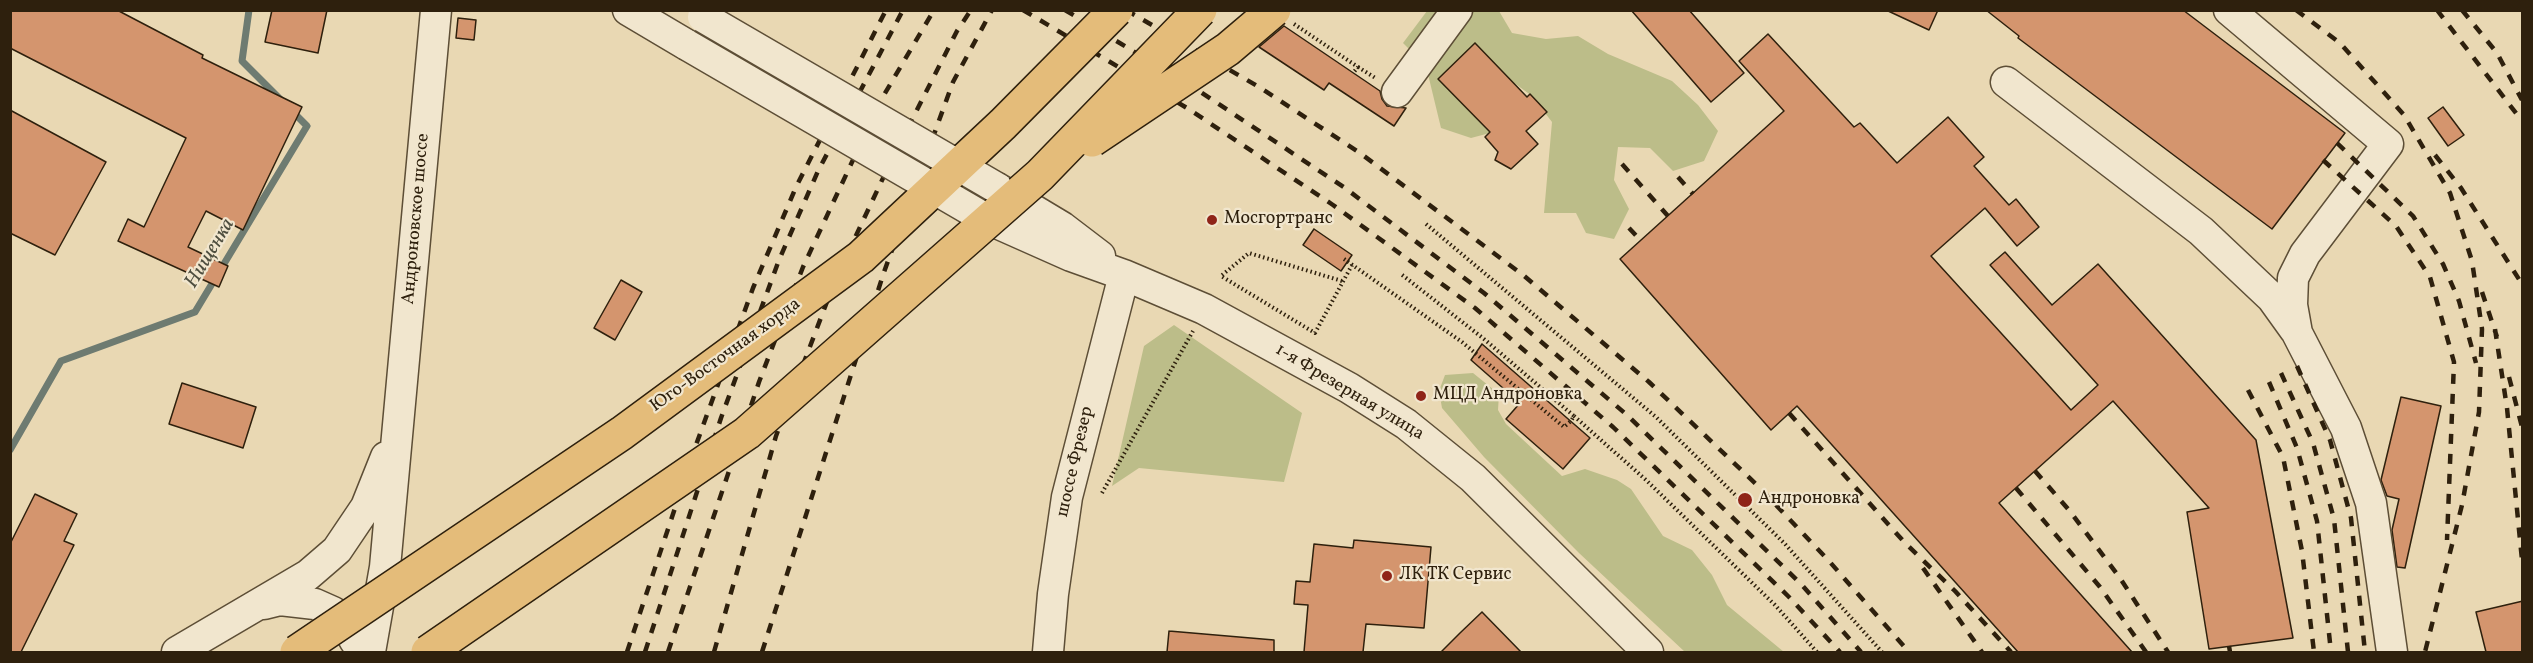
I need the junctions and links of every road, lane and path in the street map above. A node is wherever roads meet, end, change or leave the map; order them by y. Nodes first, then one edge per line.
1 (436, 10) edge
2 (628, 10) edge
3 (1116, 10) edge
4 (1200, 10) edge
5 (1274, 10) edge
6 (1457, 10) edge
7 (2229, 10) edge
8 (697, 14) edge
9 (1353, 73) dead end
10 (2006, 82) dead end
11 (1397, 93) dead end
12 (1040, 175) junction
13 (1426, 224) dead end
14 (1344, 259) dead end
15 (1352, 265) junction
16 (1401, 274) dead end
17 (1124, 275) junction
18 (1342, 281) junction
19 (1197, 322) dead end
20 (2297, 333) junction
21 (1574, 416) junction
22 (399, 427) junction
23 (1102, 493) dead end
24 (253, 607) junction
25 (177, 652) edge
26 (297, 652) edge
27 (358, 652) edge
28 (370, 652) edge
29 (428, 652) edge
30 (1048, 652) edge
31 (1648, 652) edge
32 (1817, 652) edge
33 (1882, 652) edge
34 (2392, 652) edge

1 - 22 street, Андроновское шоссе
2 - 17 street, 1-я Фрезерная улица, bridge
3 - 26 main road, Юго-Восточная хорда, bridge
4 - 12 main road, bridge
5 - 9 path
5 - 12 main road, bridge
6 - 11 street
7 - 20 street
8 - 17 street, 1-я Фрезерная улица, bridge
10 - 20 street
12 - 29 main road, bridge
13 - 33 path
14 - 15 path
15 - 18 path
15 - 21 path
16 - 21 path
17 - 30 street, шоссе Фрезер
17 - 31 street, 1-я Фрезерная улица
18 - 18 path
19 - 23 path
20 - 34 street
21 - 32 path
22 - 24 street
22 - 28 street, Андроновское шоссе
24 - 25 street
24 - 27 street

